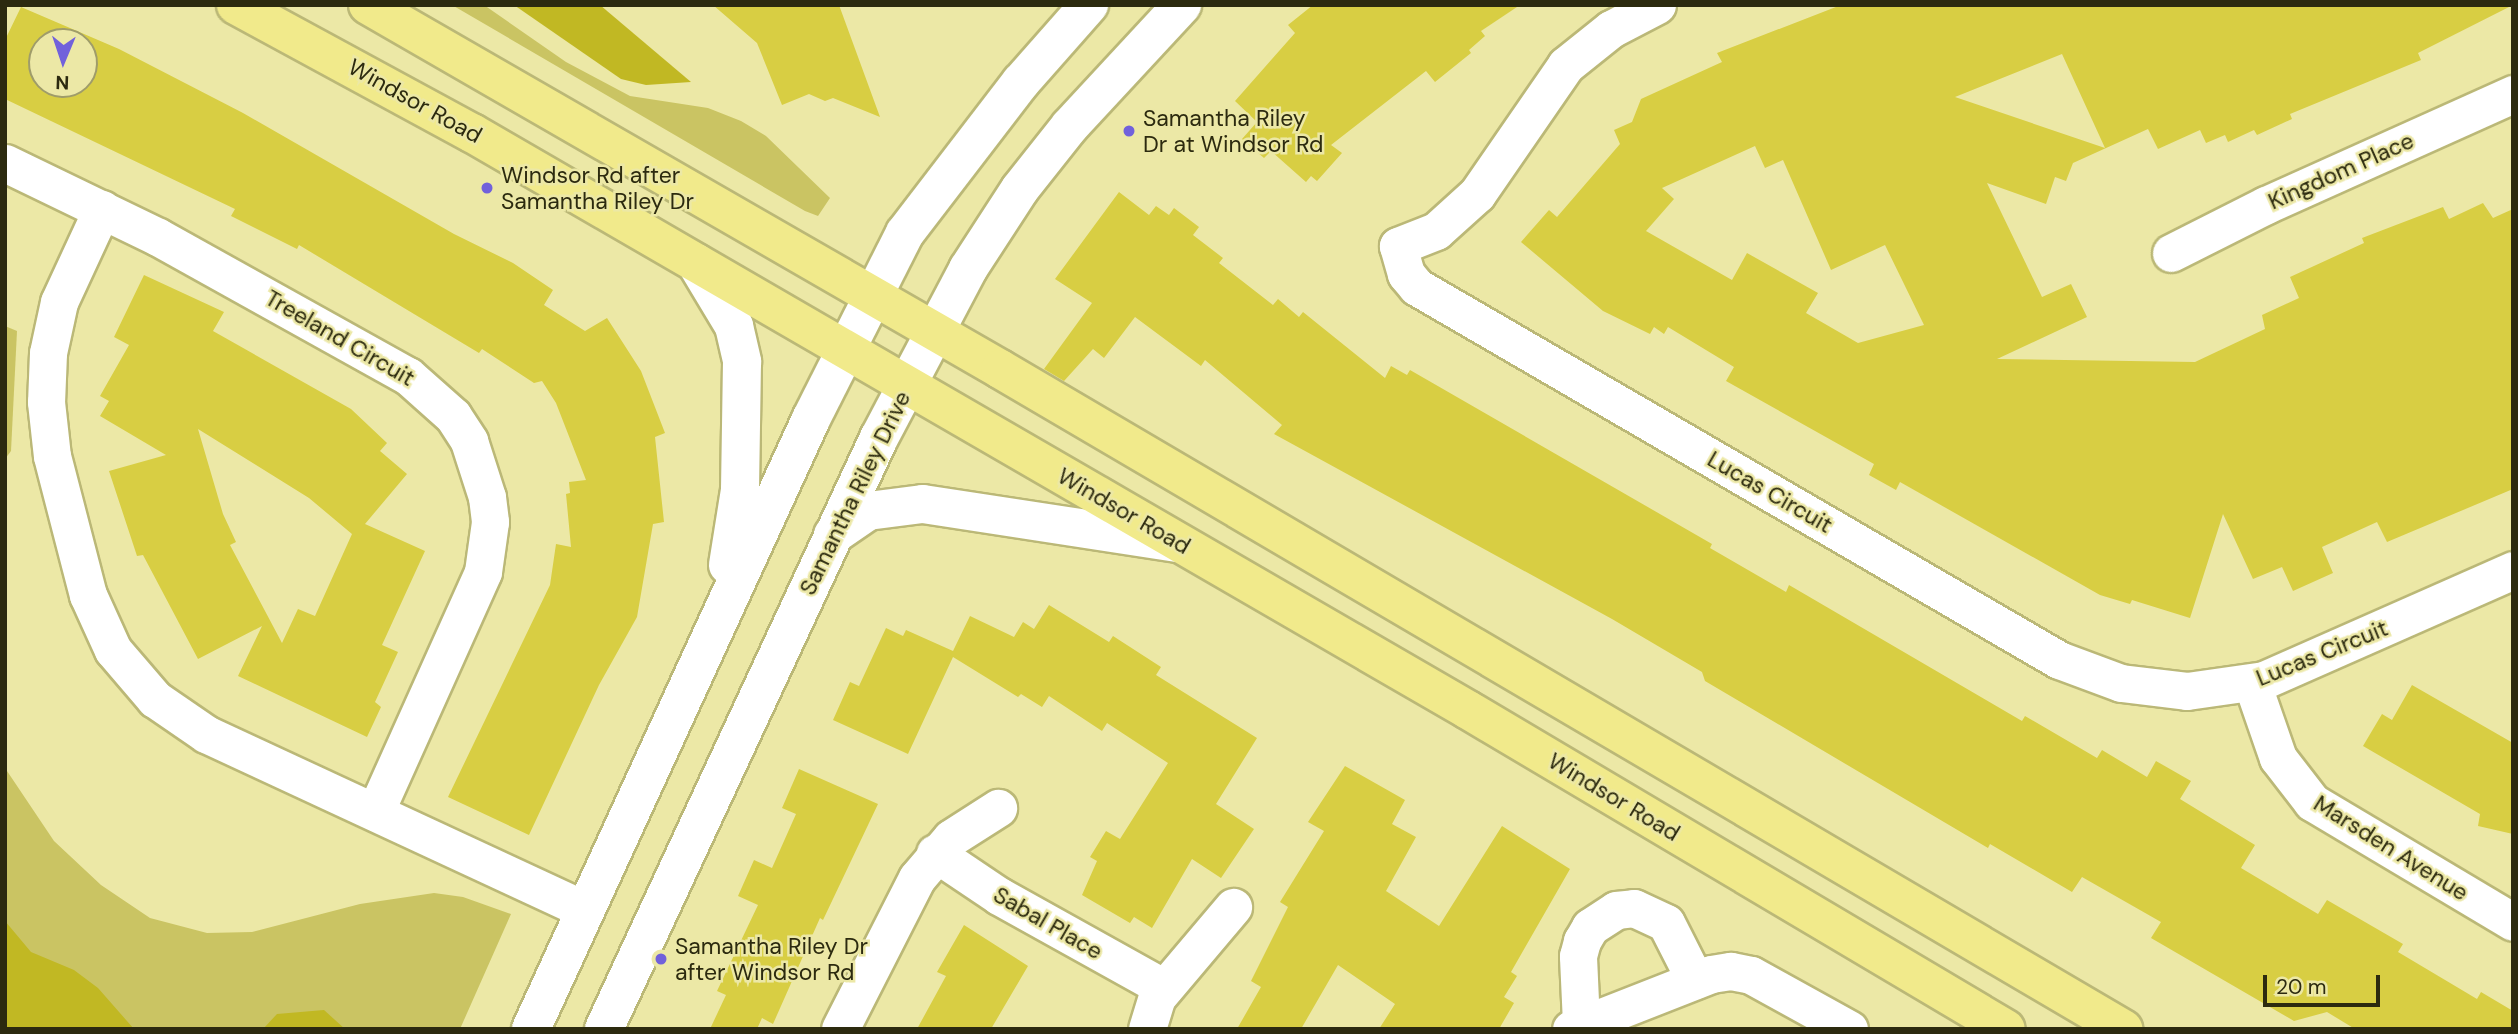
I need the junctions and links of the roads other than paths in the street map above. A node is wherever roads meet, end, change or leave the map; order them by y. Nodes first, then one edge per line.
1 (236, 5) edge
2 (368, 5) edge
3 (1089, 5) edge
4 (1182, 5) edge
5 (1657, 5) edge
6 (2513, 94) edge
7 (5, 163) edge
8 (102, 209) junction
9 (2171, 253) dead end
10 (696, 263) junction
11 (873, 296) junction
12 (935, 332) junction
13 (846, 350) junction
14 (907, 385) junction
15 (832, 536) junction
16 (1182, 544) junction
17 (2513, 570) edge
18 (717, 622) junction
19 (2252, 683) junction
20 (998, 808) dead end
21 (375, 812) junction
22 (936, 853) junction
23 (1233, 907) dead end
24 (585, 910) junction
25 (2513, 922) edge
26 (1695, 980) junction
27 (1164, 988) junction
28 (1576, 1026) edge
29 (531, 1029) edge
30 (604, 1029) edge
31 (839, 1029) edge
32 (1147, 1029) edge
33 (1849, 1029) edge
34 (2006, 1029) edge
35 (2123, 1029) edge

1 - 10 main road, Windsor Road
2 - 11 main road
3 - 11 main road
4 - 12 main road, Samantha Riley Drive
5 - 19 street, Lucas Circuit
6 - 9 street, Kingdom Place
7 - 8 street, Treeland Circuit
8 - 21 street
8 - 21 street, Treeland Circuit
10 - 13 main road, Windsor Road
10 - 18 main road
11 - 12 main road
11 - 13 main road
12 - 14 main road, Samantha Riley Drive
12 - 35 main road
13 - 14 main road, Windsor Road
13 - 18 main road
14 - 15 main road, Samantha Riley Drive
14 - 16 main road, Windsor Road
15 - 16 main road
15 - 30 main road, Samantha Riley Drive
16 - 34 main road, Windsor Road
17 - 19 street, Lucas Circuit
18 - 24 main road
19 - 25 street, Marsden Avenue
20 - 22 street
21 - 24 street
22 - 27 street, Sabal Place
22 - 31 street
23 - 27 street
24 - 29 main road
26 - 28 street
26 - 28 street
26 - 33 street
27 - 32 street

